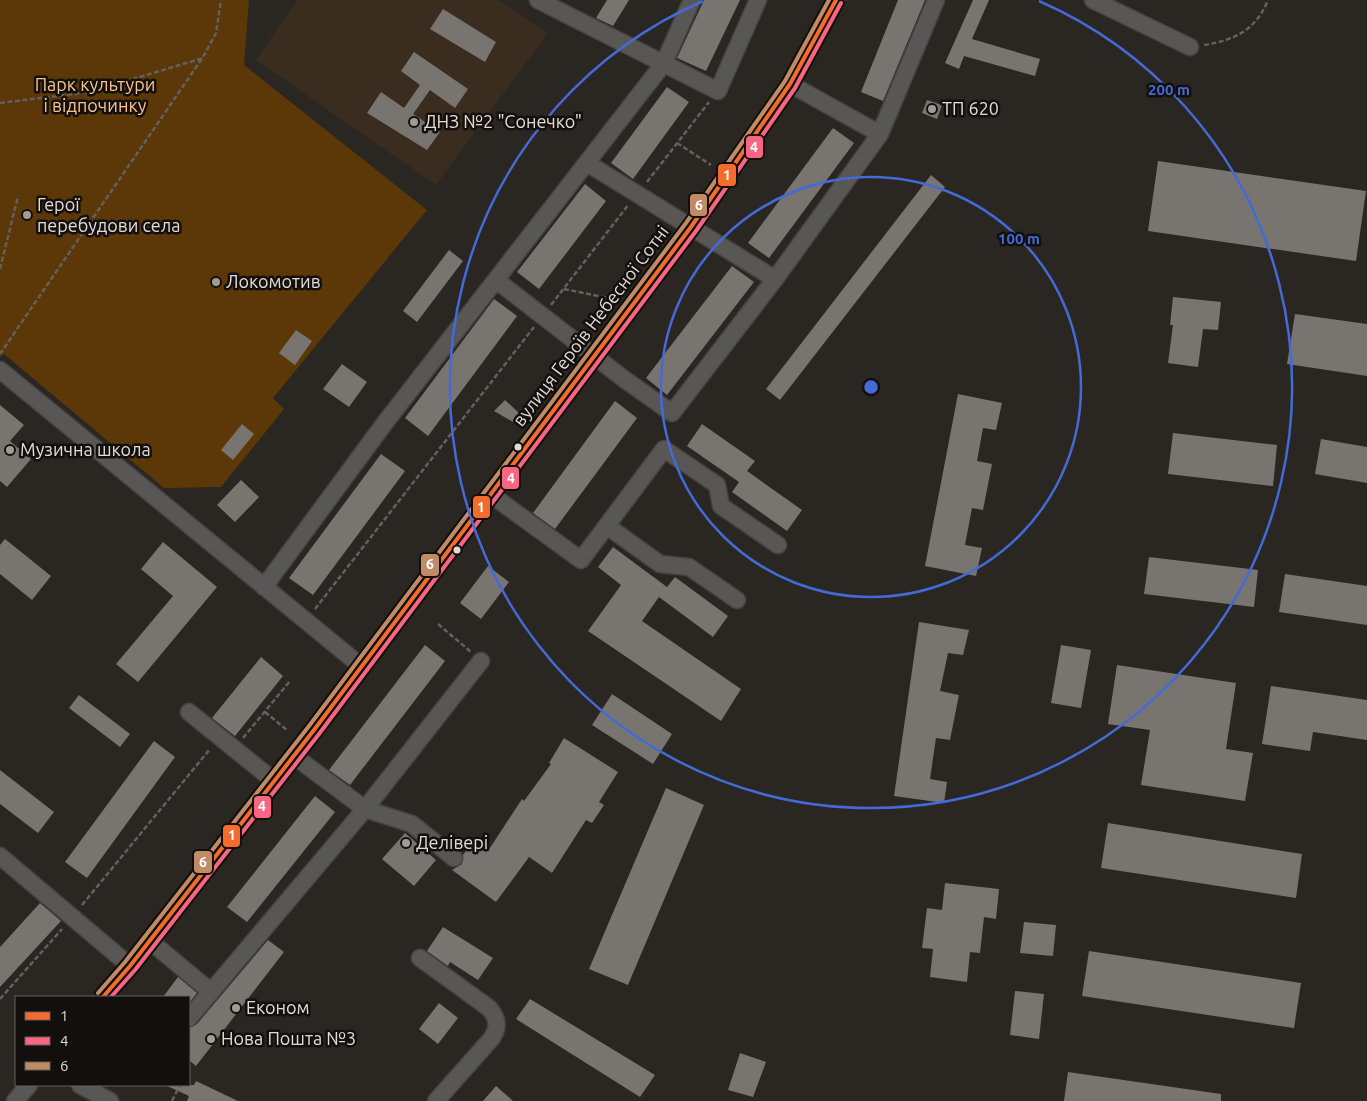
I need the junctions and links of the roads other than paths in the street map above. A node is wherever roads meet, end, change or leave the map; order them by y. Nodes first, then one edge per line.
1 (538, 0) edge
2 (692, 0) edge
3 (758, 0) edge
4 (836, 0) edge
5 (936, 0) edge
6 (1093, 0) edge
7 (1190, 47) road end
8 (664, 64) junction
9 (790, 84) junction
10 (880, 134) junction
11 (587, 163) junction
12 (691, 227) junction
13 (775, 279) junction
14 (496, 280) junction
15 (594, 356) junction
16 (0, 370) edge
17 (490, 494) junction
18 (607, 526) junction
19 (778, 545) dead end
20 (264, 587) junction
21 (737, 600) dead end
22 (481, 661) road end
23 (361, 666) junction
24 (189, 712) dead end
25 (294, 756) junction
26 (274, 781) junction
27 (365, 809) junction
28 (0, 856) edge
29 (454, 858) dead end
30 (150, 941) junction
31 (420, 958) dead end
32 (130, 966) junction
33 (210, 991) junction
34 (104, 996) edge
35 (190, 1017) edge
36 (27, 1086) edge
37 (82, 1086) edge
38 (15, 1101) edge
39 (110, 1101) edge
40 (436, 1101) edge

1 - 8 street
2 - 8 street
3 - 8 street
4 - 9 street, вулиця Героїв Небесної Сотні
5 - 10 street
6 - 7 street
8 - 11 street
9 - 10 street
9 - 12 street, вулиця Героїв Небесної Сотні
10 - 13 street
11 - 12 street
11 - 14 street
12 - 13 street
12 - 15 street, вулиця Героїв Небесної Сотні
13 - 15 street
14 - 15 street
14 - 20 street
15 - 17 street, вулиця Героїв Небесної Сотні
16 - 20 street
17 - 18 street
17 - 23 street, вулиця Героїв Небесної Сотні
18 - 19 street
18 - 21 street
20 - 23 street
22 - 27 street
23 - 25 street, вулиця Героїв Небесної Сотні
24 - 26 street
25 - 26 street, вулиця Героїв Небесної Сотні
25 - 27 street
26 - 30 street, вулиця Героїв Небесної Сотні
27 - 29 street
27 - 33 street
28 - 32 street
30 - 32 street, вулиця Героїв Небесної Сотні
30 - 33 street
31 - 40 street
32 - 34 street, вулиця Героїв Небесної Сотні
33 - 35 street
36 - 38 street
37 - 39 street

